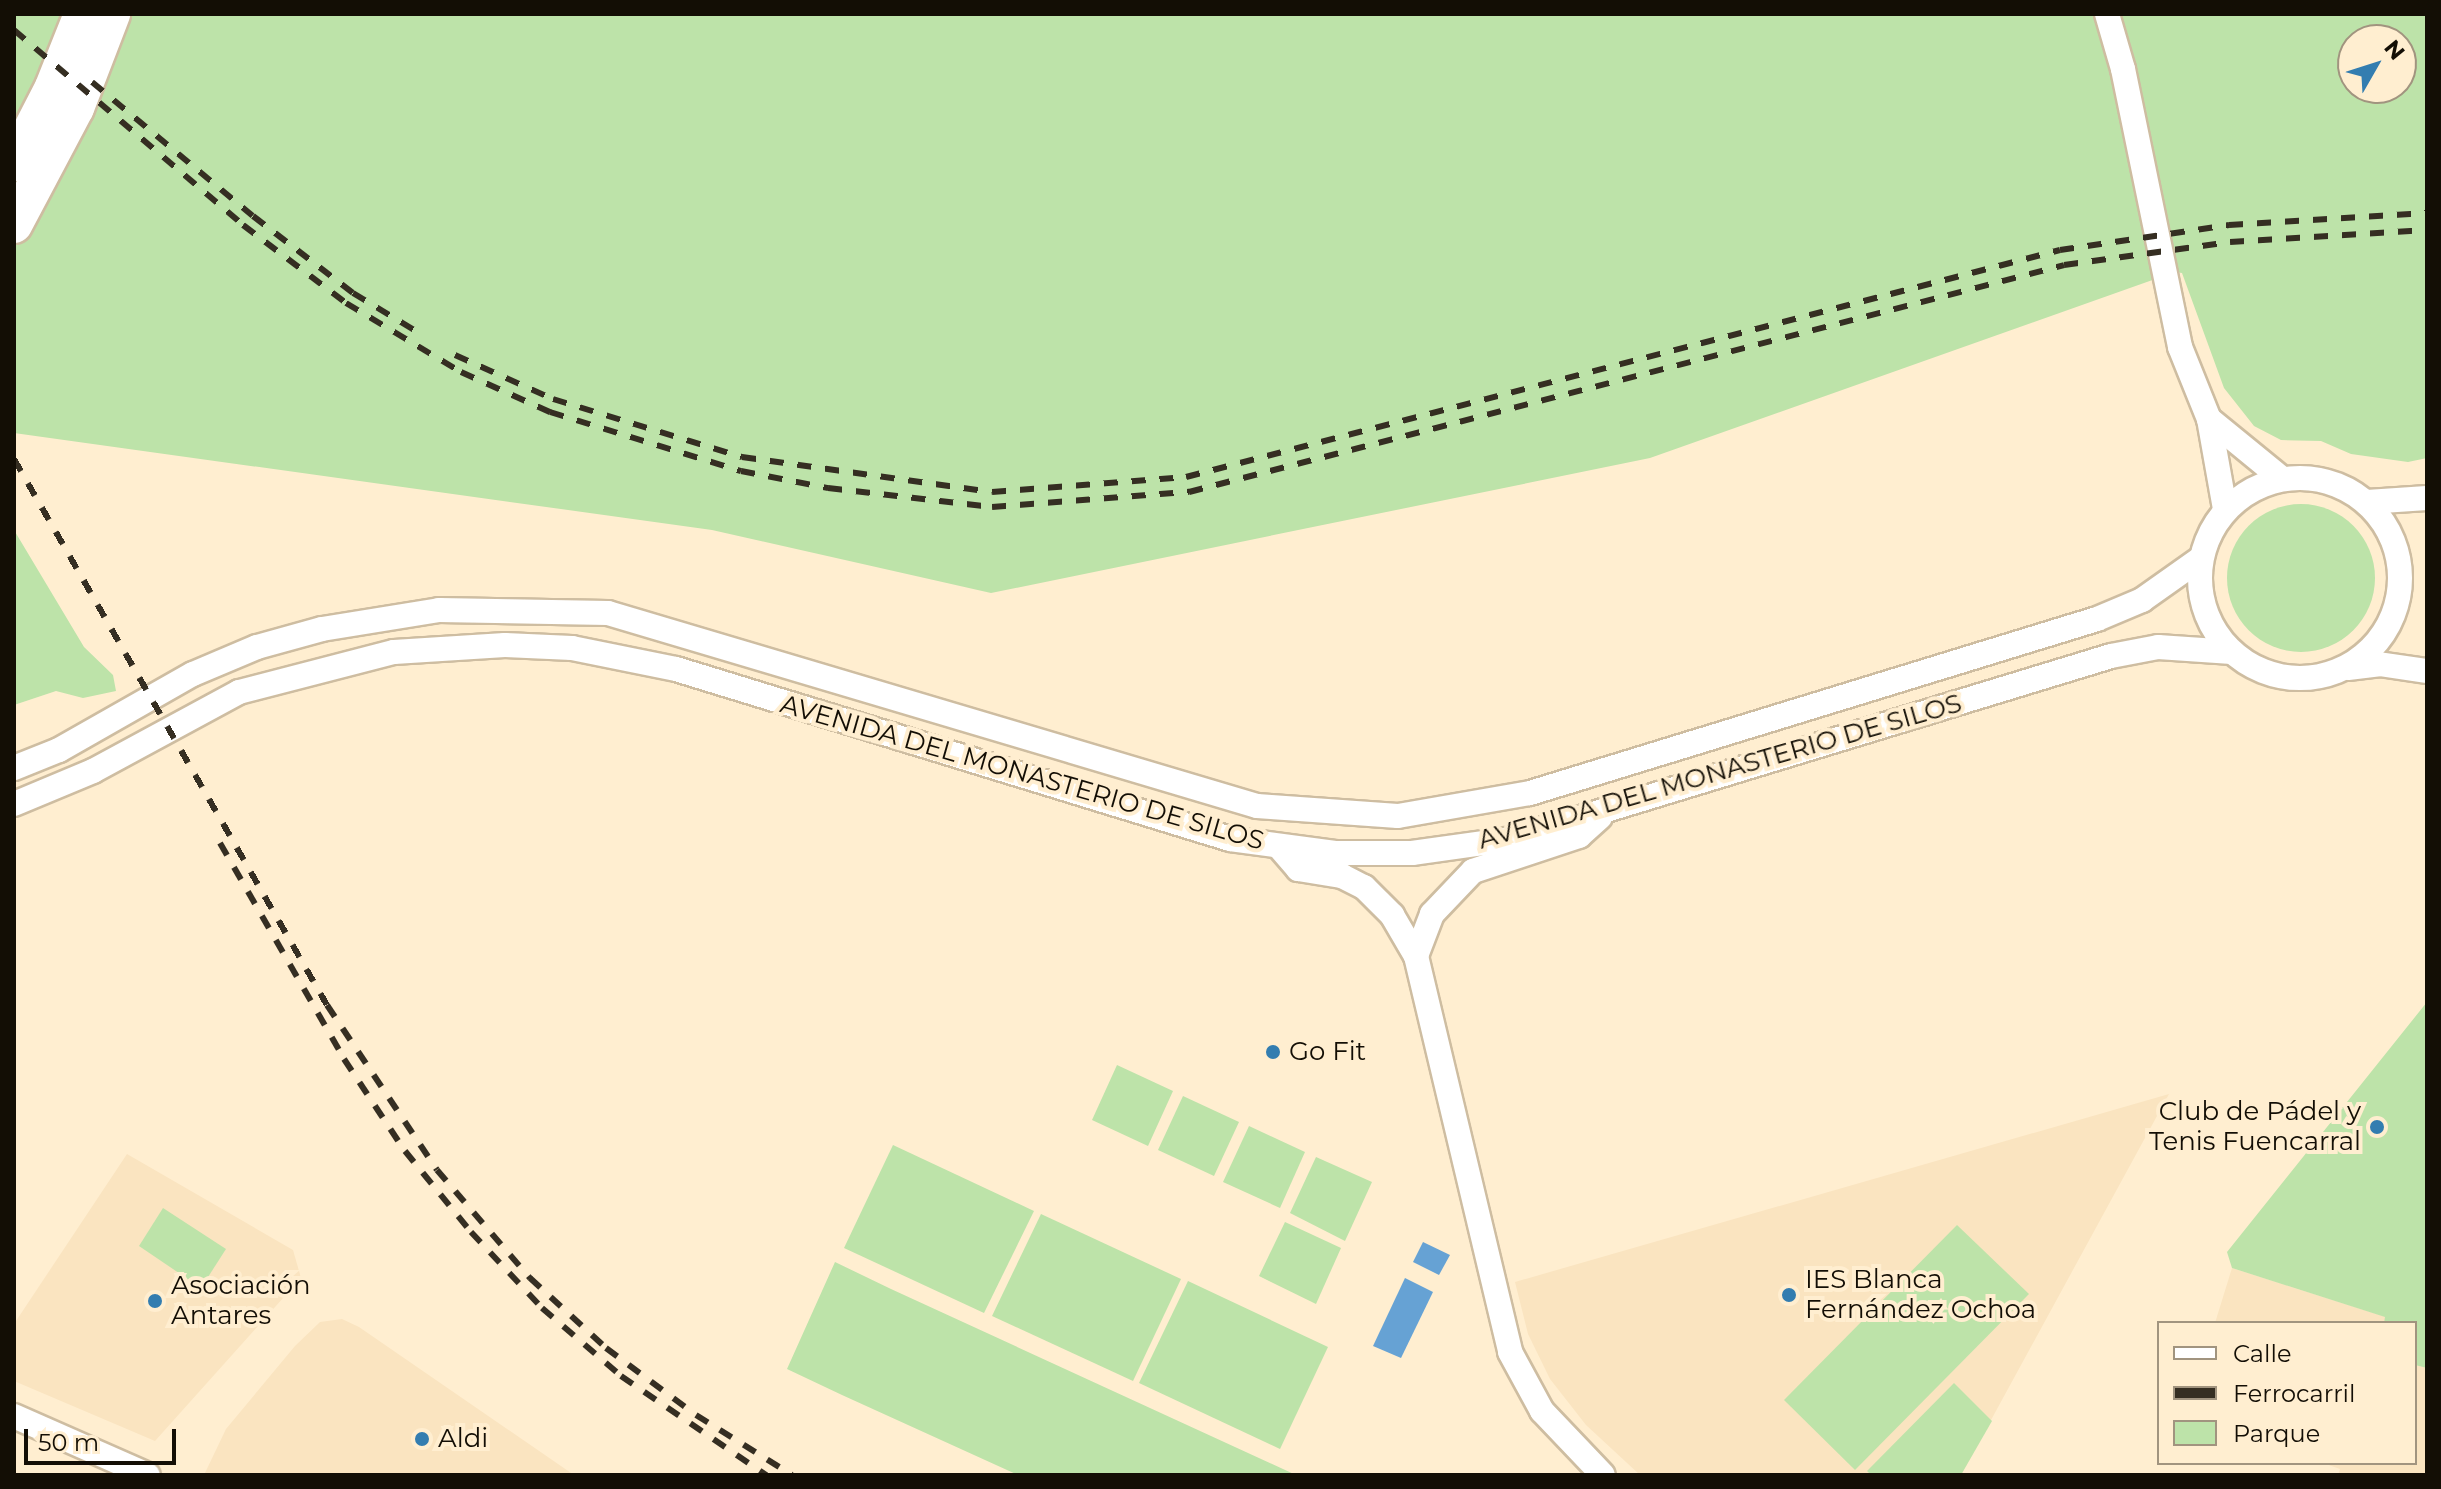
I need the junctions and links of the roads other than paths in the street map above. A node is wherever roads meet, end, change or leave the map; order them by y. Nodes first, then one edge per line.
1 (73, 14) edge
2 (82, 14) edge
3 (105, 14) edge
4 (112, 14) edge
5 (2107, 14) edge
6 (65, 98) junction
7 (14, 163) edge
8 (14, 225) edge
9 (2209, 419) junction
10 (2281, 478) junction
11 (2427, 498) edge
12 (2367, 502) junction
13 (2225, 509) junction
14 (2200, 559) junction
15 (2232, 652) junction
16 (2346, 668) junction
17 (2427, 671) edge
18 (14, 768) edge
19 (14, 804) edge
20 (1606, 810) junction
21 (1280, 848) junction
22 (1416, 956) junction
23 (14, 1417) edge
24 (114, 1475) edge
25 (148, 1475) edge
26 (1603, 1475) edge

1 - 6 highway
2 - 6 highway
3 - 6 highway
4 - 6 highway
5 - 9 street
6 - 7 highway
6 - 8 highway
9 - 10 street
9 - 13 street
10 - 12 street
10 - 13 street
11 - 12 street
12 - 16 street
13 - 14 street
14 - 15 street
14 - 18 street, AVENIDA DEL MONASTERIO DE SILOS
15 - 16 street
15 - 20 street, AVENIDA DEL MONASTERIO DE SILOS
16 - 17 street
19 - 21 street, AVENIDA DEL MONASTERIO DE SILOS
20 - 21 street, AVENIDA DEL MONASTERIO DE SILOS
20 - 22 street
21 - 22 street
22 - 26 street
23 - 24 street
23 - 25 street

